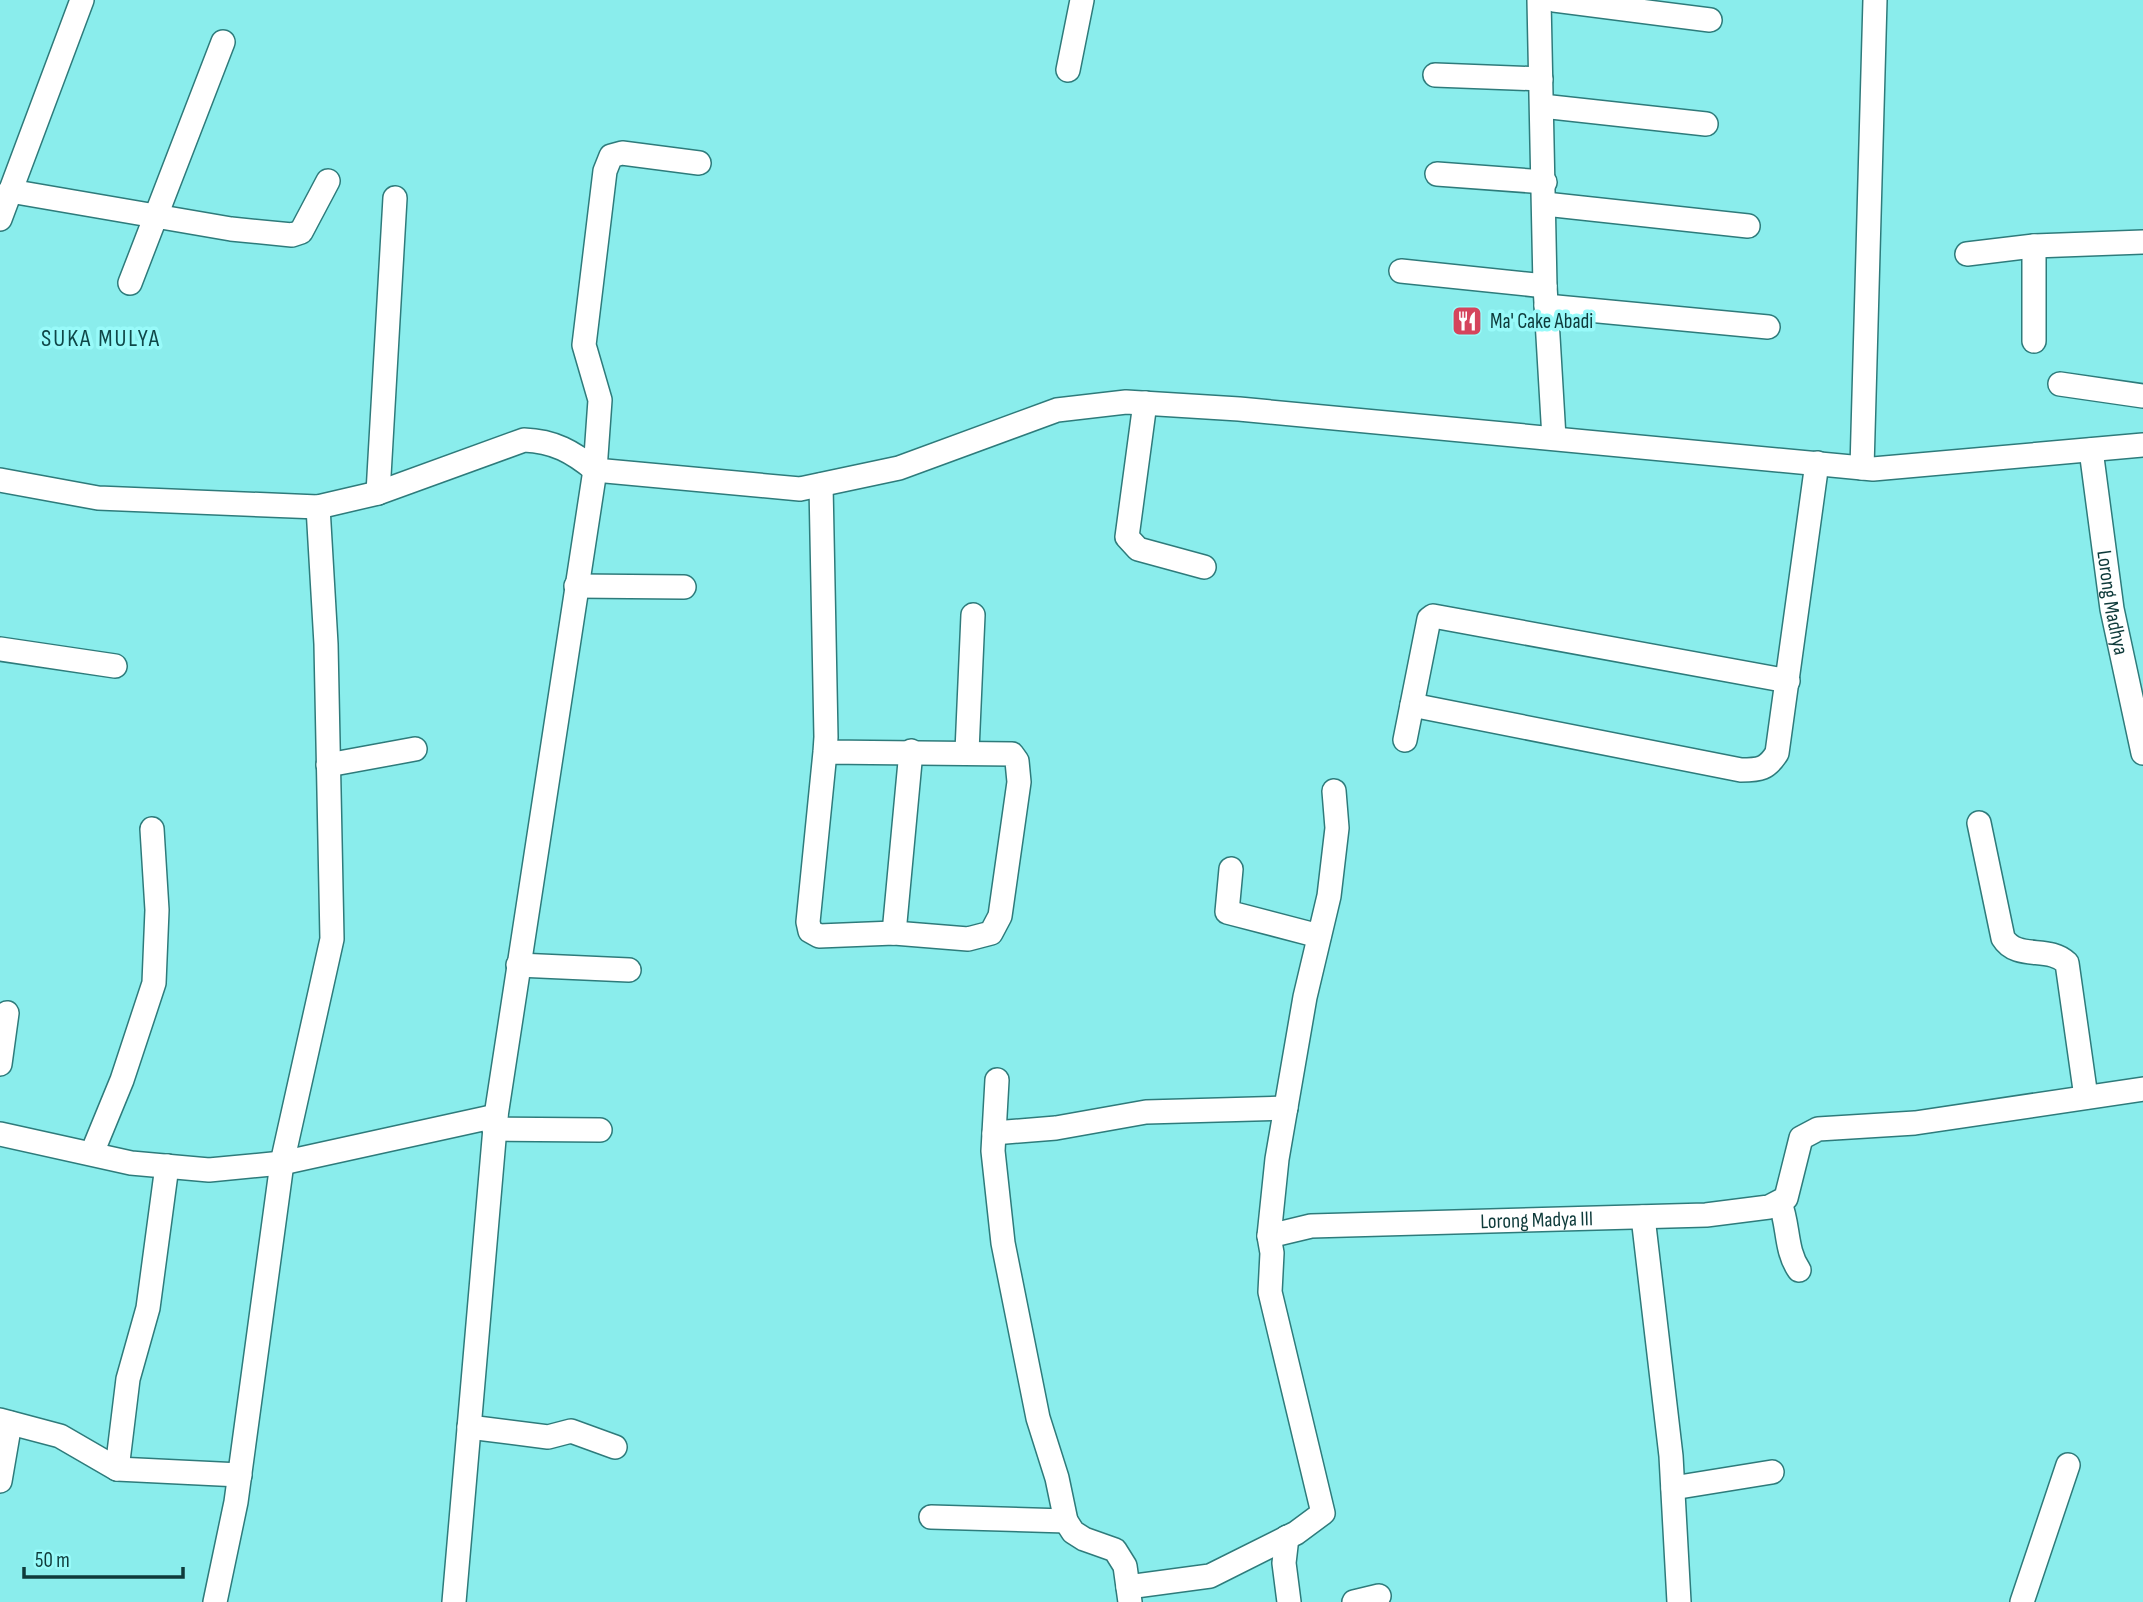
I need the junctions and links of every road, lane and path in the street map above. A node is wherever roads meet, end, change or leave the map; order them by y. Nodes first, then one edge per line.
1 (82, 0) edge
2 (1082, 0) edge
3 (1539, 0) edge
4 (1554, 0) edge
5 (1875, 0) edge
6 (1710, 20) dead end
7 (223, 42) dead end
8 (1068, 70) dead end
9 (1435, 75) dead end
10 (1541, 79) junction
11 (1542, 106) junction
12 (1706, 124) dead end
13 (699, 163) dead end
14 (1437, 174) dead end
15 (328, 181) dead end
16 (10, 191) junction
17 (1545, 193) junction
18 (396, 198) dead end
19 (156, 216) junction
20 (0, 219) edge
21 (1748, 226) dead end
22 (2143, 242) edge
23 (2034, 246) junction
24 (1967, 254) dead end
25 (1401, 271) dead end
26 (130, 283) dead end
27 (1545, 296) junction
28 (1768, 327) dead end
29 (2034, 341) dead end
30 (2060, 384) dead end
31 (2143, 396) edge
32 (1145, 403) junction
33 (1554, 438) junction
34 (2143, 445) edge
35 (2091, 450) junction
36 (1817, 463) junction
37 (1862, 468) junction
38 (595, 470) junction
39 (0, 480) edge
40 (821, 485) junction
41 (377, 494) junction
42 (318, 507) junction
43 (1204, 567) dead end
44 (576, 586) junction
45 (684, 587) dead end
46 (973, 615) dead end
47 (0, 649) edge
48 (115, 666) dead end
49 (1788, 681) junction
50 (1412, 705) junction
51 (1405, 740) dead end
52 (415, 749) dead end
53 (911, 751) junction
54 (967, 751) junction
55 (825, 752) junction
56 (2143, 753) edge
57 (328, 765) junction
58 (1334, 791) dead end
59 (1979, 822) dead end
60 (152, 829) dead end
61 (1231, 869) dead end
62 (894, 933) junction
63 (1320, 936) junction
64 (518, 965) junction
65 (629, 970) dead end
66 (7, 1013) dead end
67 (0, 1064) edge
68 (997, 1080) dead end
69 (2143, 1089) edge
70 (2086, 1097) junction
71 (1286, 1108) junction
72 (495, 1122) junction
73 (600, 1130) dead end
74 (994, 1133) junction
75 (0, 1134) edge
76 (92, 1153) junction
77 (282, 1163) junction
78 (167, 1166) junction
79 (1780, 1203) junction
80 (1643, 1217) junction
81 (1269, 1236) junction
82 (1799, 1270) dead end
83 (5, 1421) edge
84 (469, 1427) junction
85 (615, 1447) dead end
86 (2068, 1465) dead end
87 (117, 1469) junction
88 (1772, 1472) dead end
89 (240, 1475) junction
90 (0, 1481) edge
91 (1673, 1488) junction
92 (931, 1517) dead end
93 (1066, 1521) junction
94 (1287, 1537) junction
95 (1129, 1595) edge
96 (1379, 1596) dead end
97 (215, 1602) edge
98 (454, 1602) edge
99 (1289, 1602) edge
100 (1354, 1602) edge
101 (1679, 1602) edge
102 (2022, 1602) edge

1 - 16 street
2 - 8 street
3 - 10 street
4 - 6 street
5 - 37 street
7 - 19 street
9 - 10 street
10 - 11 street
11 - 12 street
11 - 17 street
13 - 38 street
14 - 17 street
15 - 19 street
16 - 19 street
16 - 20 street
17 - 21 street
17 - 27 street
18 - 41 street
19 - 26 street
22 - 23 street
23 - 24 street
23 - 29 street
25 - 27 street
27 - 28 street
27 - 33 street
30 - 31 street
32 - 33 street
32 - 40 street
32 - 43 street
33 - 36 street
34 - 35 street
35 - 37 street
35 - 56 street, Lorong Madhya
36 - 37 street
36 - 49 street
38 - 40 street
38 - 41 street
38 - 44 street
39 - 42 street
40 - 55 street
41 - 42 street
42 - 57 street
44 - 45 street
44 - 64 street
46 - 54 street
47 - 48 street
49 - 50 street
49 - 50 street
50 - 51 street
52 - 57 street
53 - 54 street
53 - 55 street
53 - 62 street
54 - 62 street
55 - 62 street
57 - 77 street
58 - 63 street
59 - 70 street
60 - 76 street
61 - 63 street
63 - 71 street
64 - 65 street
64 - 72 street
66 - 67 street
68 - 74 street
69 - 70 street
70 - 79 street
71 - 74 street
71 - 81 street
72 - 73 street
72 - 77 street
72 - 84 street
74 - 93 street
75 - 76 street
76 - 78 street
77 - 78 street
77 - 89 street
78 - 87 street
79 - 80 street, Lorong Madya III
79 - 82 street
80 - 81 street, Lorong Madya III
80 - 91 street
81 - 94 street
83 - 87 street
83 - 90 street
84 - 85 street
84 - 98 street
86 - 102 street
87 - 89 street
88 - 91 street
89 - 97 street
91 - 101 street
92 - 93 street
93 - 95 street
94 - 95 street
94 - 99 street
96 - 100 street

